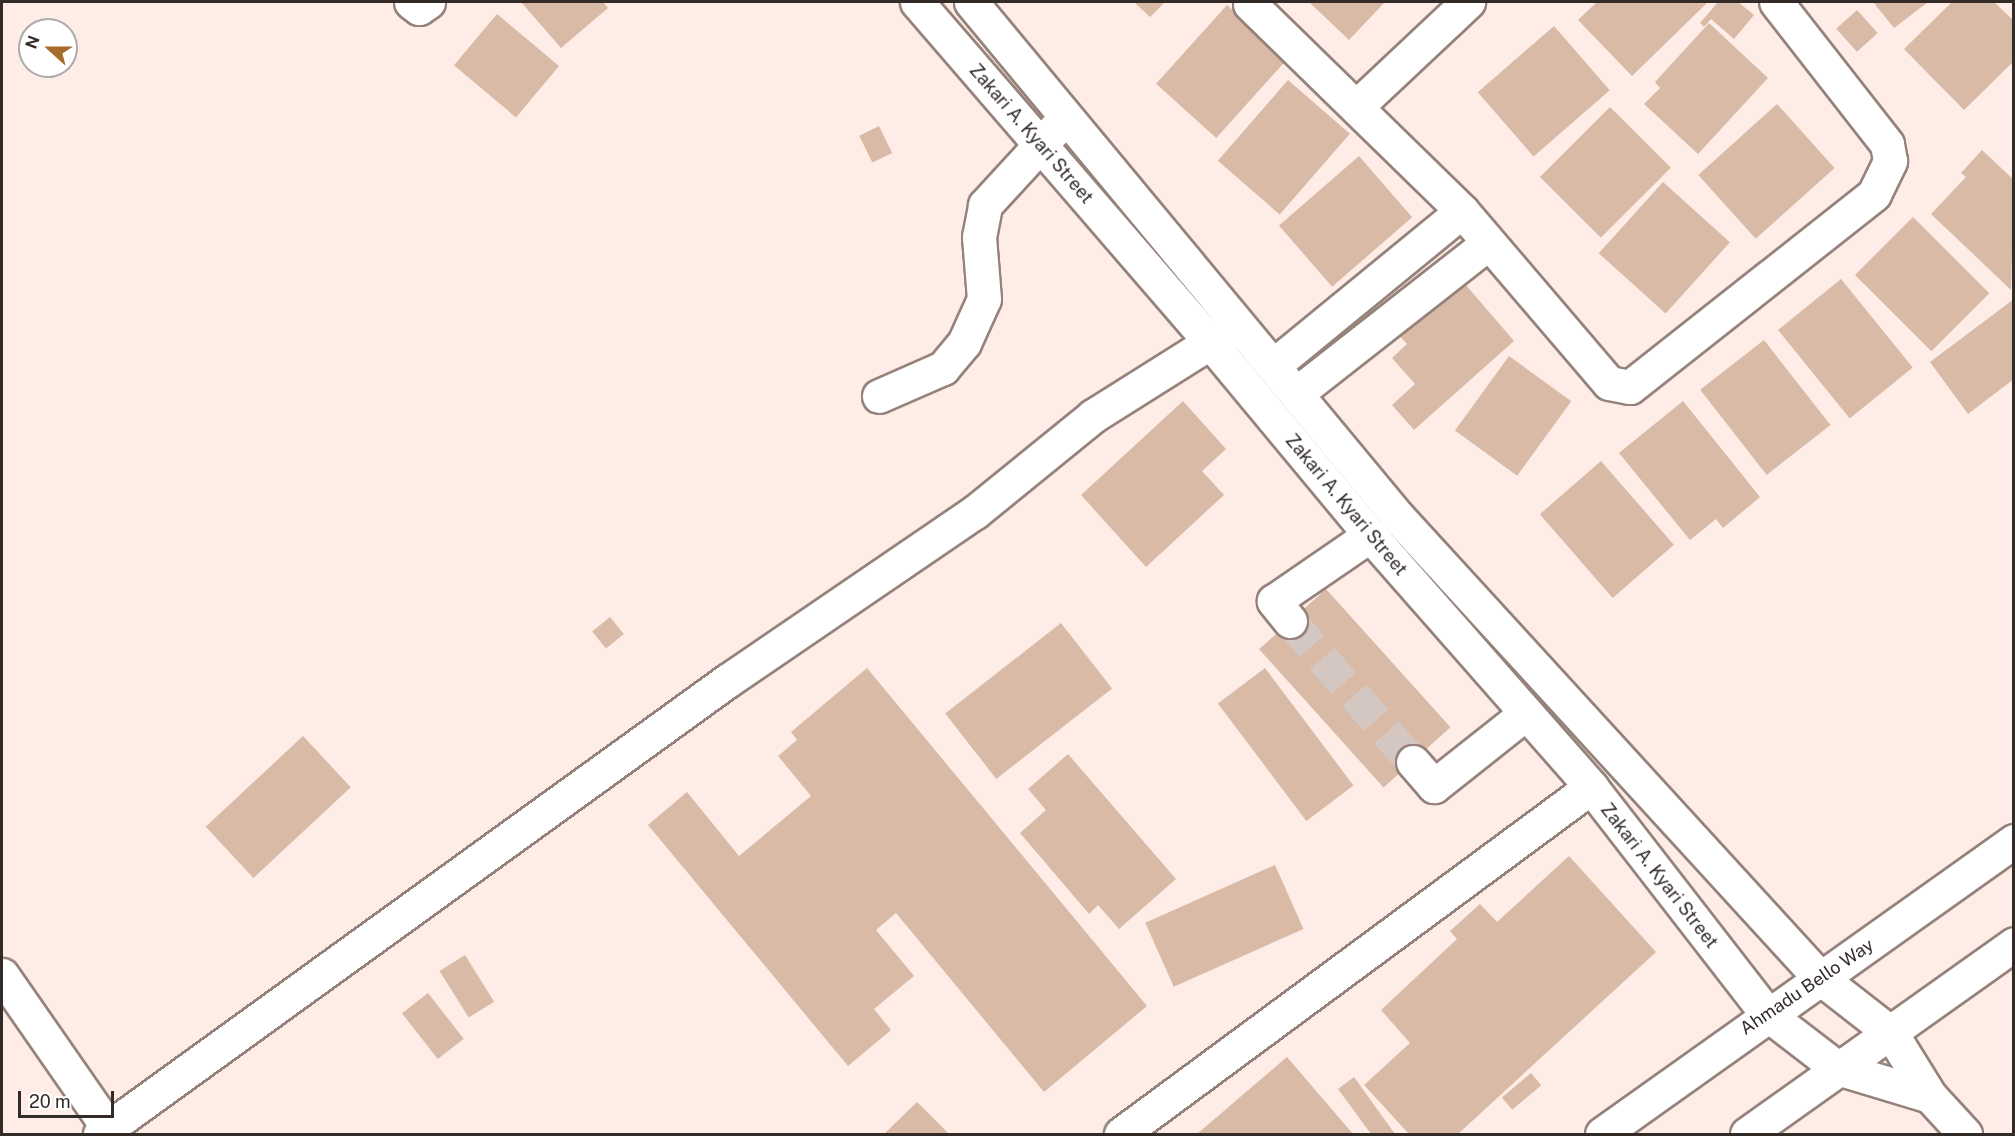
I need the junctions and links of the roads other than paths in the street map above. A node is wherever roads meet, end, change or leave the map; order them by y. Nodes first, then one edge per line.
1 (411, 2) edge
2 (428, 2) edge
3 (917, 2) edge
4 (971, 2) edge
5 (1468, 2) edge
6 (1776, 2) edge
7 (1250, 4) dead end
8 (1356, 107) junction
9 (1067, 116) junction
10 (1040, 144) junction
11 (1462, 211) junction
12 (1487, 244) junction
13 (1349, 303) junction
14 (1239, 323) junction
15 (1378, 331) junction
16 (1210, 342) junction
17 (1274, 365) junction
18 (1297, 393) junction
19 (879, 396) dead end
20 (1370, 536) junction
21 (1290, 621) tunnel mouth
22 (1526, 713) junction
23 (1413, 762) tunnel mouth
24 (1591, 787) junction
25 (2013, 842) edge
26 (2013, 944) edge
27 (2, 975) edge
28 (1819, 977) junction
29 (1767, 1014) junction
30 (1891, 1033) junction
31 (1838, 1068) junction
32 (1930, 1096) junction
33 (104, 1130) edge
34 (1121, 1134) edge
35 (1602, 1134) edge
36 (1747, 1134) edge
37 (1965, 1134) edge

1 - 2 street
3 - 10 street, Zakari A. Kyari Street
4 - 9 street, Zakari A. Kyari Street
5 - 8 street
6 - 12 street
7 - 8 street
8 - 11 street
9 - 10 street
9 - 14 street, Zakari A. Kyari Street
10 - 16 street, Zakari A. Kyari Street
10 - 19 street
11 - 12 street
11 - 13 street
12 - 15 street
13 - 15 street
13 - 17 street
14 - 16 street
14 - 17 street, Zakari A. Kyari Street
15 - 18 street
16 - 20 street, Zakari A. Kyari Street
16 - 33 street
17 - 18 street, Zakari A. Kyari Street
18 - 28 street, Zakari A. Kyari Street
20 - 21 street
20 - 22 street, Zakari A. Kyari Street
22 - 23 street
22 - 24 street, Zakari A. Kyari Street
24 - 29 street, Zakari A. Kyari Street
24 - 34 street
25 - 28 street, Ahmadu Bello Way
26 - 30 street
27 - 33 street
28 - 29 street, Ahmadu Bello Way
28 - 30 street, Zakari A. Kyari Street
29 - 31 street, Zakari A. Kyari Street
29 - 35 street, Ahmadu Bello Way
30 - 31 street
30 - 32 street
31 - 32 street
31 - 36 street
32 - 37 street

